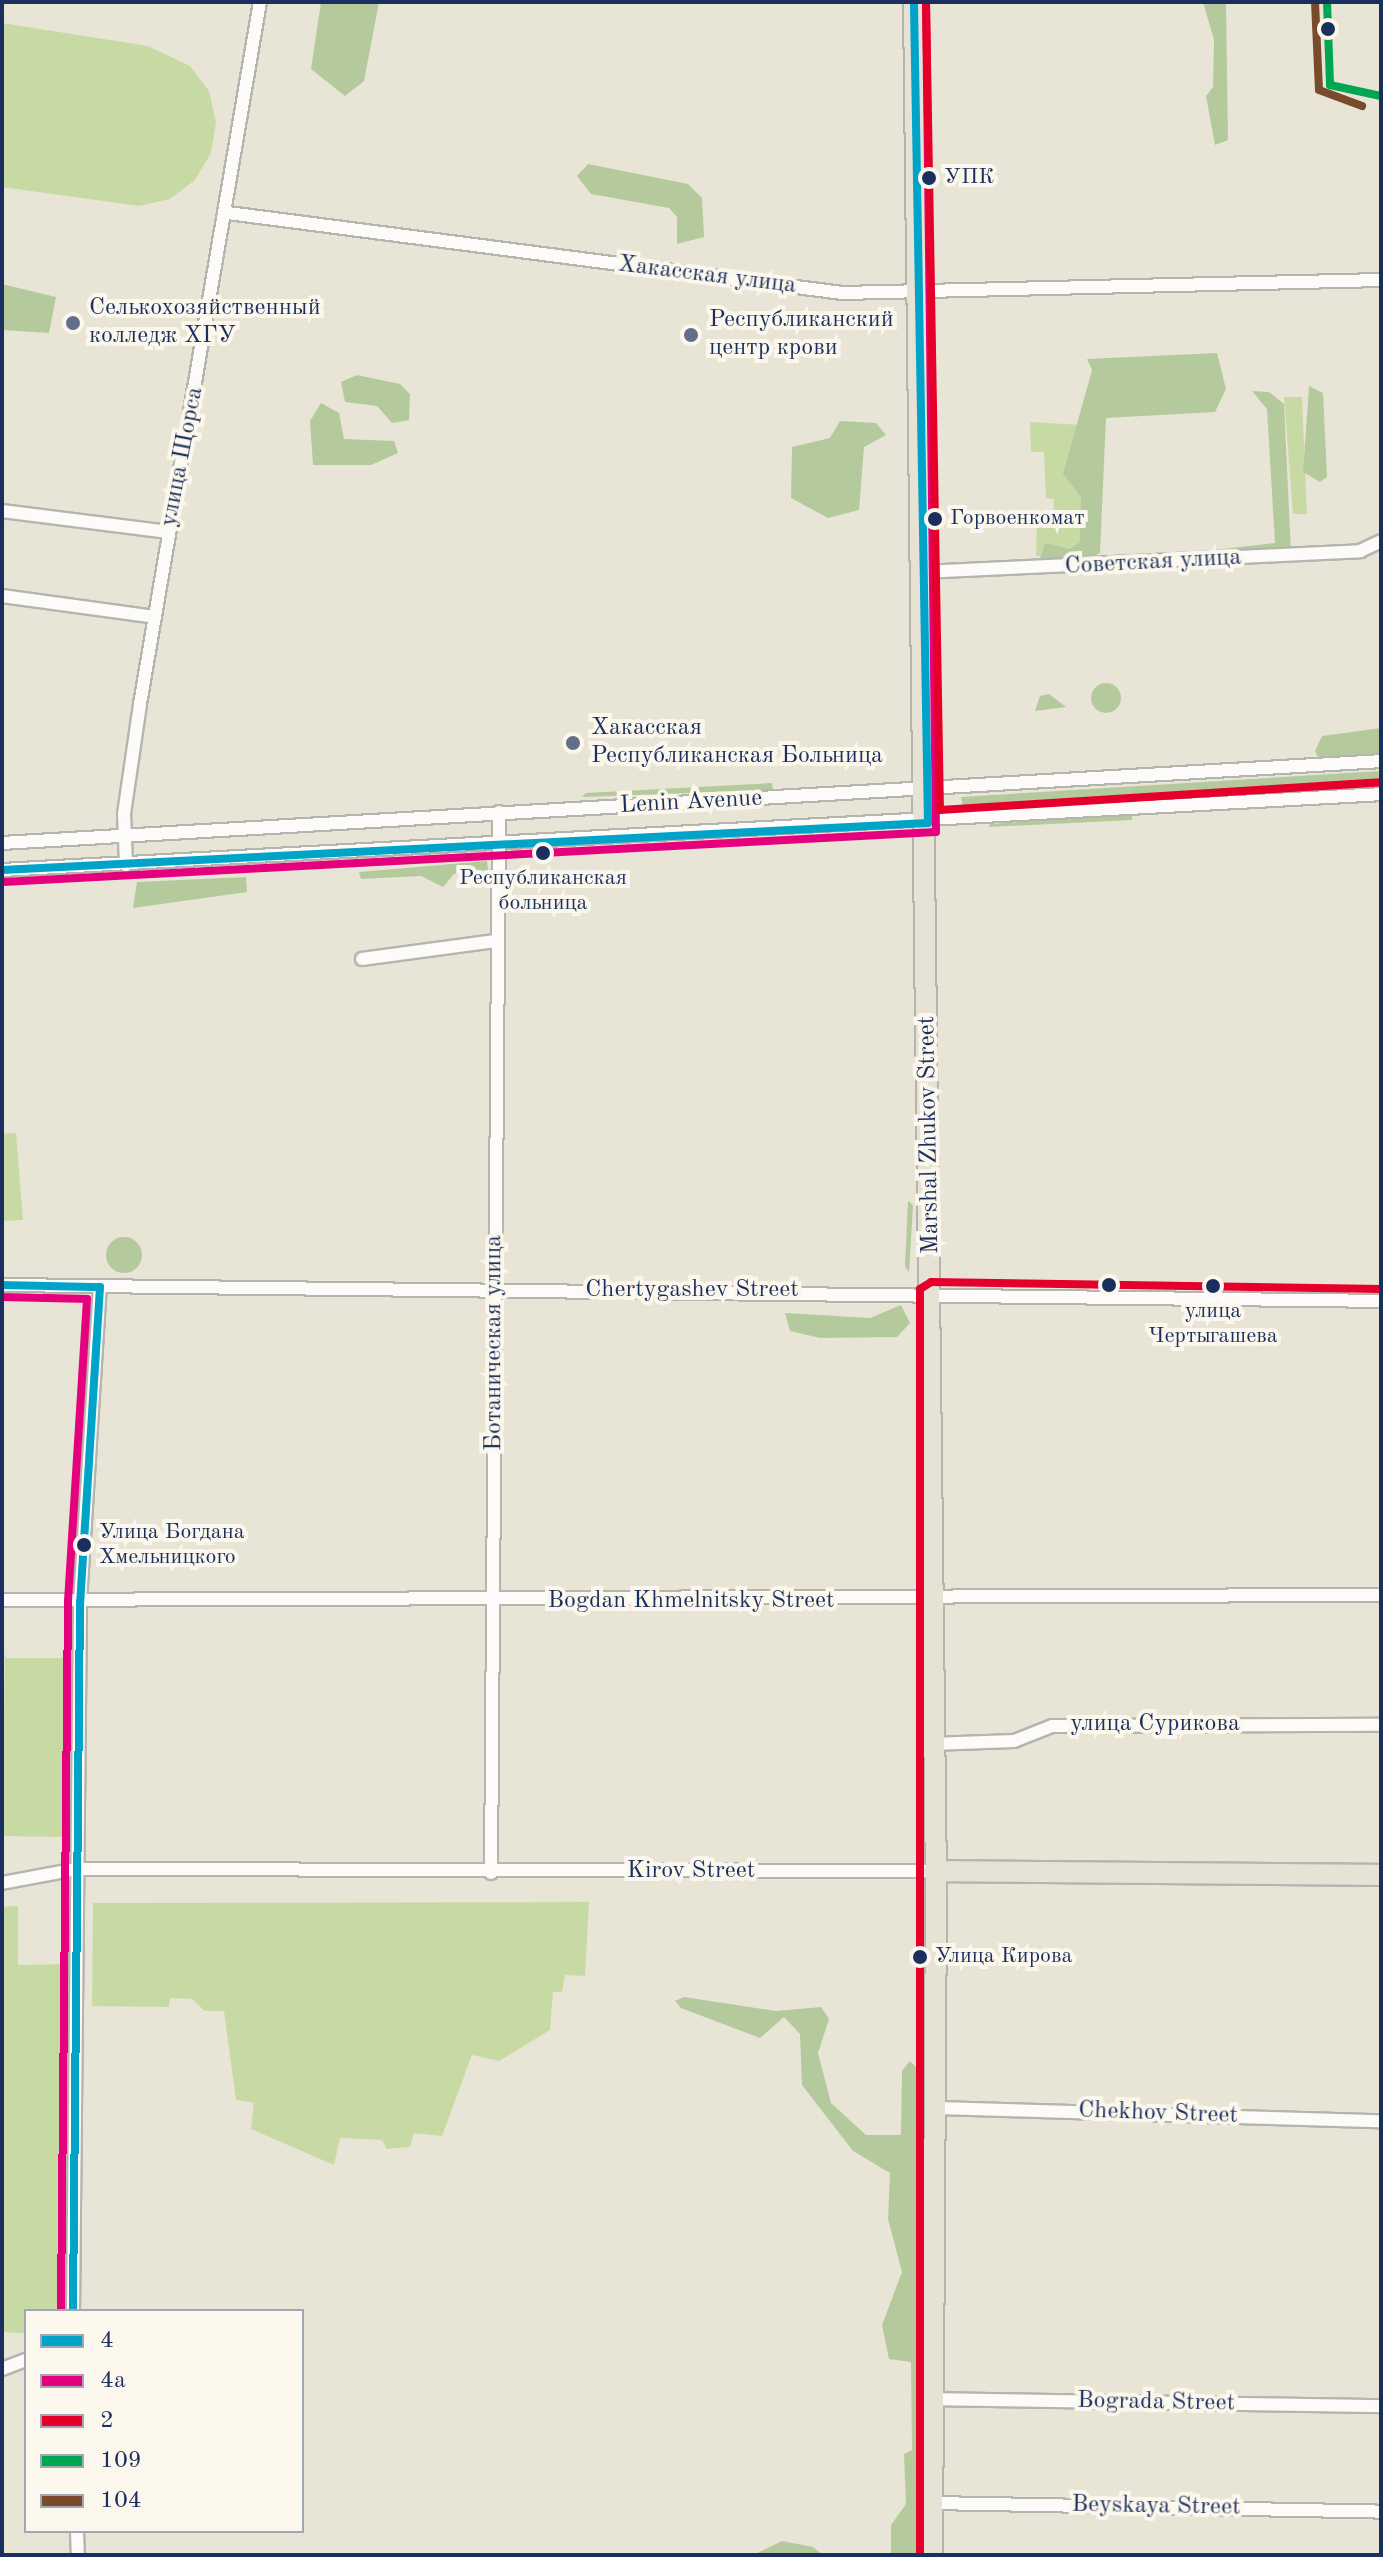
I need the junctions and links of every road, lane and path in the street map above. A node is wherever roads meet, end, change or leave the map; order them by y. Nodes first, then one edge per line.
1 (260, 2) edge
2 (914, 2) edge
3 (228, 213) junction
4 (1381, 280) edge
5 (917, 295) junction
6 (2, 511) edge
7 (169, 532) junction
8 (1381, 541) edge
9 (922, 572) junction
10 (2, 596) edge
11 (155, 617) junction
12 (1381, 761) edge
13 (928, 789) junction
14 (1381, 794) edge
15 (499, 812) junction
16 (928, 823) junction
17 (124, 839) junction
18 (2, 843) edge
19 (498, 843) junction
20 (126, 865) junction
21 (2, 870) edge
22 (495, 941) junction
23 (362, 959) dead end
24 (2, 1285) edge
25 (100, 1287) junction
26 (495, 1290) junction
27 (931, 1294) junction
28 (1381, 1301) edge
29 (1381, 1595) edge
30 (2, 1600) edge
31 (930, 1600) junction
32 (80, 1602) junction
33 (493, 1603) junction
34 (1381, 1725) edge
35 (931, 1744) junction
36 (77, 1869) junction
37 (934, 1871) junction
38 (491, 1873) junction
39 (1381, 1875) edge
40 (2, 1883) edge
41 (936, 2108) junction
42 (1381, 2121) edge
43 (73, 2309) edge
44 (24, 2361) edge
45 (2, 2369) edge
46 (932, 2399) junction
47 (1381, 2406) edge
48 (932, 2503) junction
49 (1381, 2512) edge
50 (77, 2533) edge
51 (78, 2555) edge
52 (932, 2555) edge

1 - 3 street, улица Щорса
2 - 5 main road, Marshal Zhukov Street
3 - 5 street, Хакасская улица
3 - 7 street, улица Щорса
4 - 5 street, Хакасская улица
5 - 9 main road, Marshal Zhukov Street
6 - 7 street
7 - 11 street, улица Щорса
8 - 9 street, Советская улица
9 - 13 main road, Marshal Zhukov Street
10 - 11 street
11 - 17 street, улица Щорса
12 - 13 street, Lenin Avenue
13 - 15 street, Lenin Avenue
13 - 16 main road, Marshal Zhukov Street
14 - 16 street, Lenin Avenue
15 - 17 street, Lenin Avenue
15 - 19 street, Ботаническая улица
16 - 19 street, Lenin Avenue
16 - 27 main road, Marshal Zhukov Street
17 - 18 street, Lenin Avenue
17 - 20 street, улица Щорса
19 - 20 street, Lenin Avenue
19 - 22 street, Ботаническая улица
20 - 21 street, Lenin Avenue
22 - 23 street
22 - 26 street, Ботаническая улица
24 - 25 street, Chertygashev Street
25 - 26 street, Chertygashev Street
25 - 32 street
26 - 27 street, Chertygashev Street
26 - 33 street, Ботаническая улица
27 - 28 street, Chertygashev Street
27 - 31 main road, Marshal Zhukov Street
29 - 31 street, Bogdan Khmelnitsky Street
30 - 32 street, Bogdan Khmelnitsky Street
31 - 33 street, Bogdan Khmelnitsky Street
31 - 35 main road, Marshal Zhukov Street
32 - 33 street, Bogdan Khmelnitsky Street
32 - 36 street
33 - 38 street, Ботаническая улица
34 - 35 street, улица Сурикова
35 - 37 main road, Marshal Zhukov Street
36 - 38 street, Kirov Street
36 - 40 street, Kirov Street
36 - 43 street
37 - 38 street, Kirov Street
37 - 39 main road, Kirov Street
37 - 41 main road, Marshal Zhukov Street
41 - 42 street, Chekhov Street
41 - 46 main road, Marshal Zhukov Street
44 - 45 street
46 - 47 street, Bograda Street
46 - 48 main road, Marshal Zhukov Street
48 - 49 street, Beyskaya Street
48 - 52 main road, Marshal Zhukov Street
50 - 51 street

